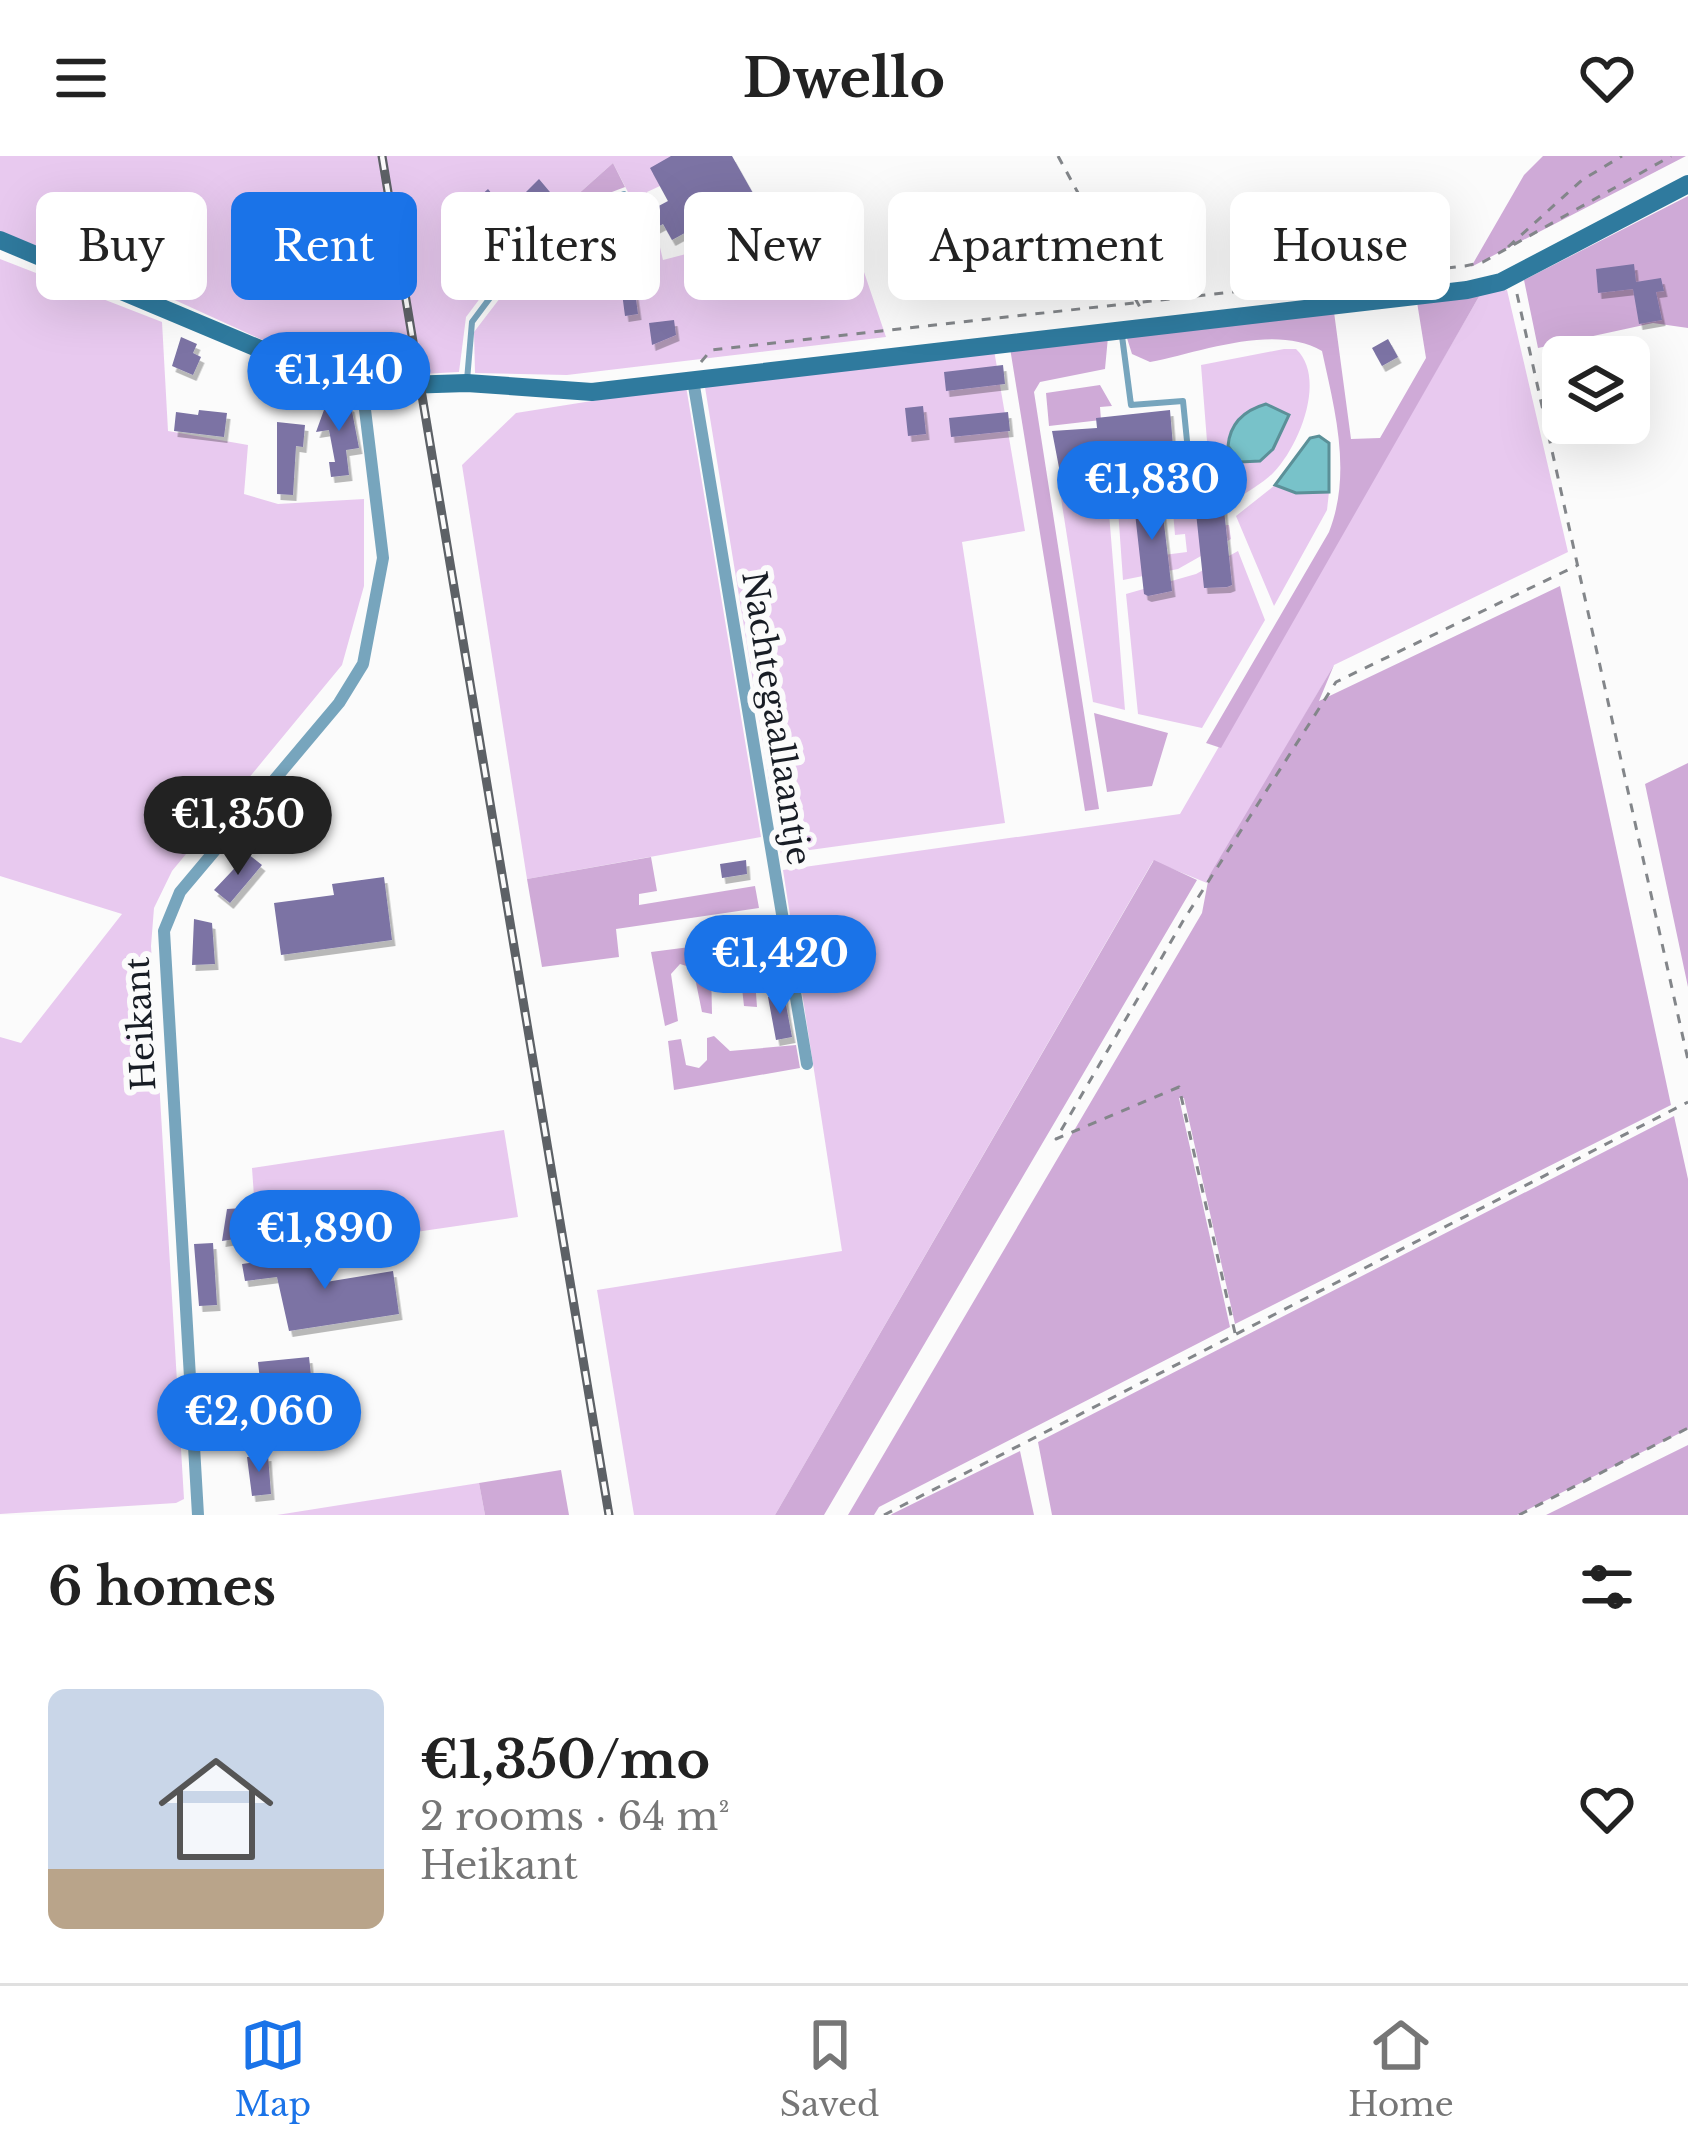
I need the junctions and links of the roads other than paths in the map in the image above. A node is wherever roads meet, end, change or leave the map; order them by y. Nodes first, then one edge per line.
1 (1688, 184) edge
2 (0, 240) edge
3 (488, 300) edge
4 (1120, 327) junction
5 (693, 380) junction
6 (467, 383) junction
7 (362, 385) junction
8 (1188, 452) dead end
9 (807, 1064) dead end
10 (198, 1515) edge

1 - 4 street
2 - 7 street
3 - 6 lane
4 - 5 street
4 - 8 lane
5 - 6 street
5 - 9 street, Nachtegaallaantje
6 - 7 street
7 - 10 street, Heikant

